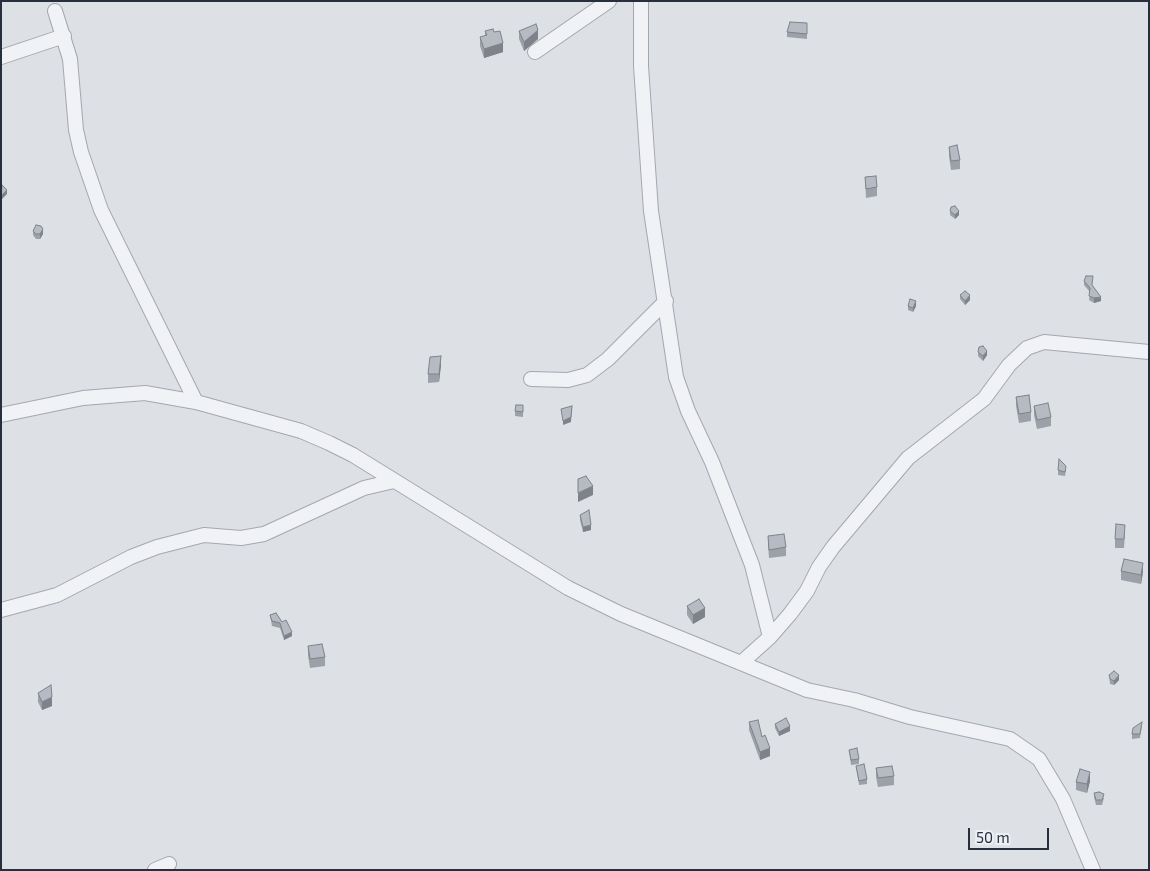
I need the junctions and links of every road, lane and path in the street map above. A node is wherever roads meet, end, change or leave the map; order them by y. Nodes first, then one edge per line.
1 (608, 1) edge
2 (641, 1) edge
3 (55, 11) dead end
4 (64, 36) junction
5 (535, 52) dead end
6 (1, 57) edge
7 (666, 301) junction
8 (1149, 352) edge
9 (531, 379) dead end
10 (196, 402) junction
11 (1, 414) edge
12 (394, 482) junction
13 (1, 610) edge
14 (770, 637) junction
15 (741, 663) junction
16 (169, 864) dead end
17 (155, 870) edge
18 (1093, 870) edge

1 - 5 street
2 - 7 street
3 - 4 street
4 - 6 street
4 - 10 street
7 - 9 street
7 - 14 street
8 - 14 street
10 - 11 street
10 - 12 street
12 - 13 street
12 - 15 street
14 - 15 street
15 - 18 street
16 - 17 street

